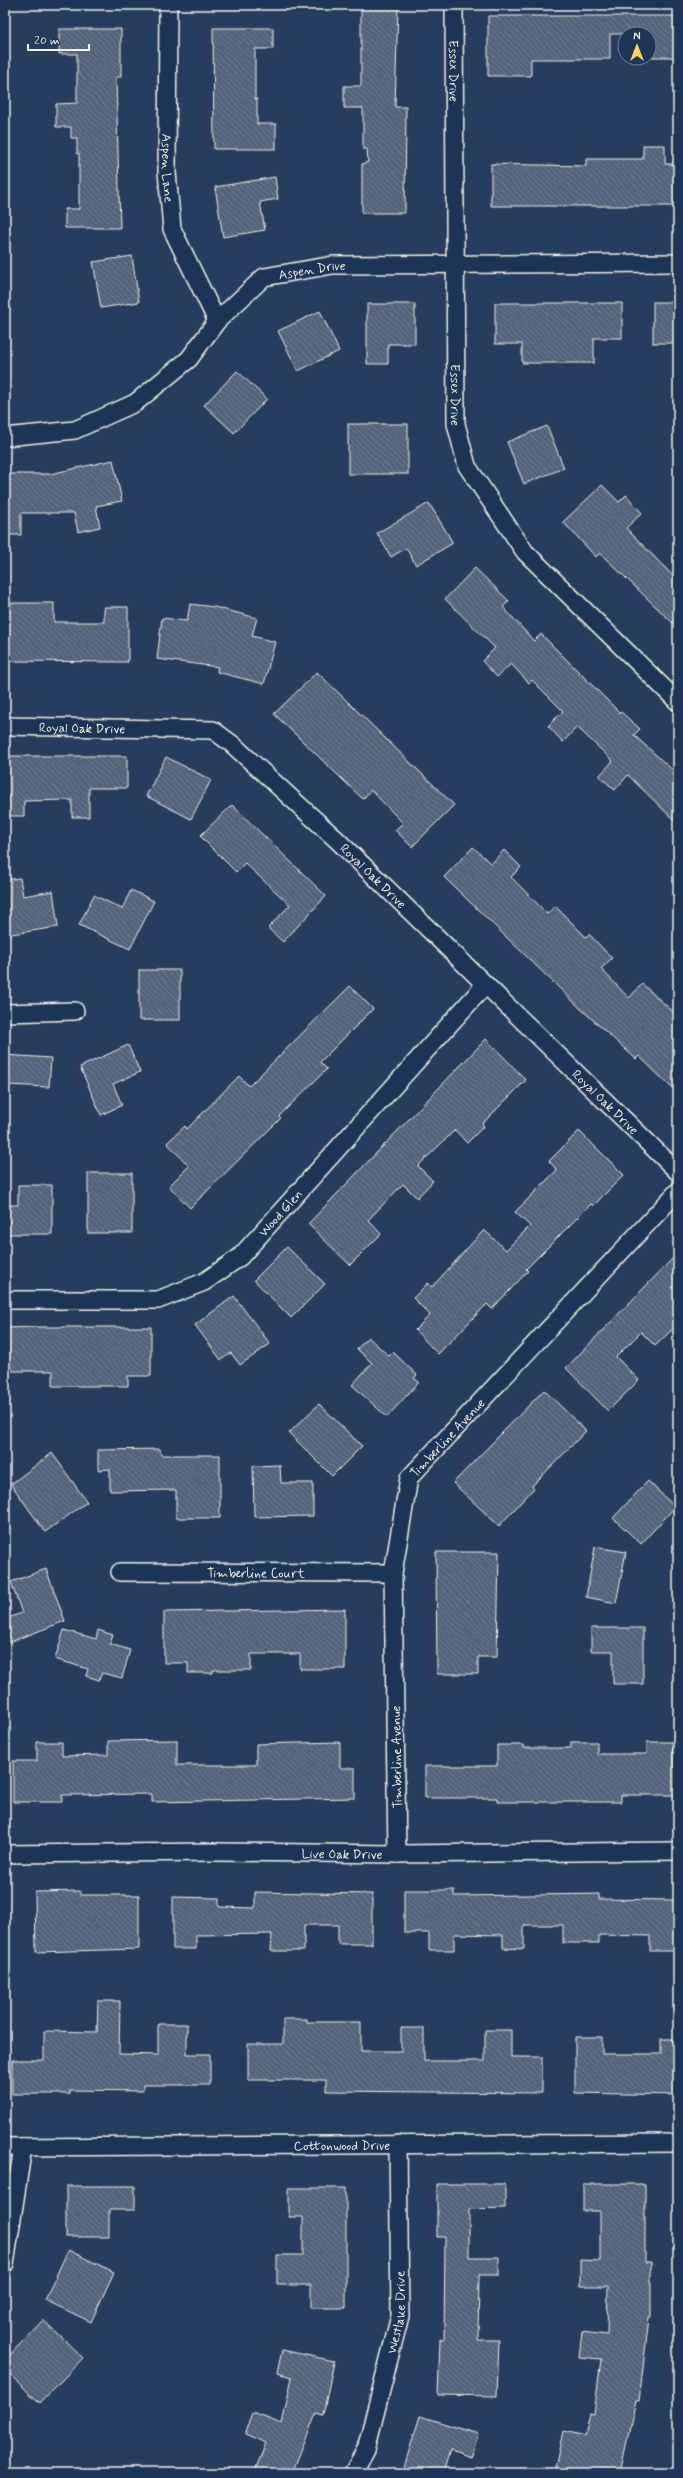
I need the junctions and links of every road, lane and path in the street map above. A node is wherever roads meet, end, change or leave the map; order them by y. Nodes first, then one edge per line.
1 (168, 5) edge
2 (454, 5) edge
3 (678, 263) edge
4 (454, 264) junction
5 (217, 321) junction
6 (5, 437) edge
7 (678, 702) edge
8 (5, 726) edge
9 (485, 985) junction
10 (75, 1011) dead end
11 (5, 1013) edge
12 (678, 1172) edge
13 (678, 1191) edge
14 (5, 1300) edge
15 (120, 1572) dead end
16 (393, 1572) junction
17 (678, 1851) edge
18 (5, 1854) edge
19 (397, 1854) junction
20 (678, 2143) edge
21 (398, 2144) junction
22 (5, 2147) edge
23 (23, 2147) junction
24 (5, 2264) edge
25 (352, 2473) edge

1 - 5 street, Aspen Lane
2 - 4 street, Essex Drive
3 - 4 street, Aspen Drive
4 - 5 street, Aspen Drive
4 - 7 street, Essex Drive
5 - 6 street, Aspen Drive
8 - 9 street, Royal Oak Drive
9 - 12 street, Royal Oak Drive
9 - 14 street, Wood Glen
10 - 11 street
13 - 16 street, Timberline Avenue
15 - 16 street, Timberline Court
16 - 19 street, Timberline Avenue
17 - 19 street, Live Oak Drive
18 - 19 street, Live Oak Drive
20 - 21 street, Cottonwood Drive
21 - 23 street, Cottonwood Drive
21 - 25 street, Westlake Drive
22 - 23 street, Cottonwood Drive
23 - 24 street

